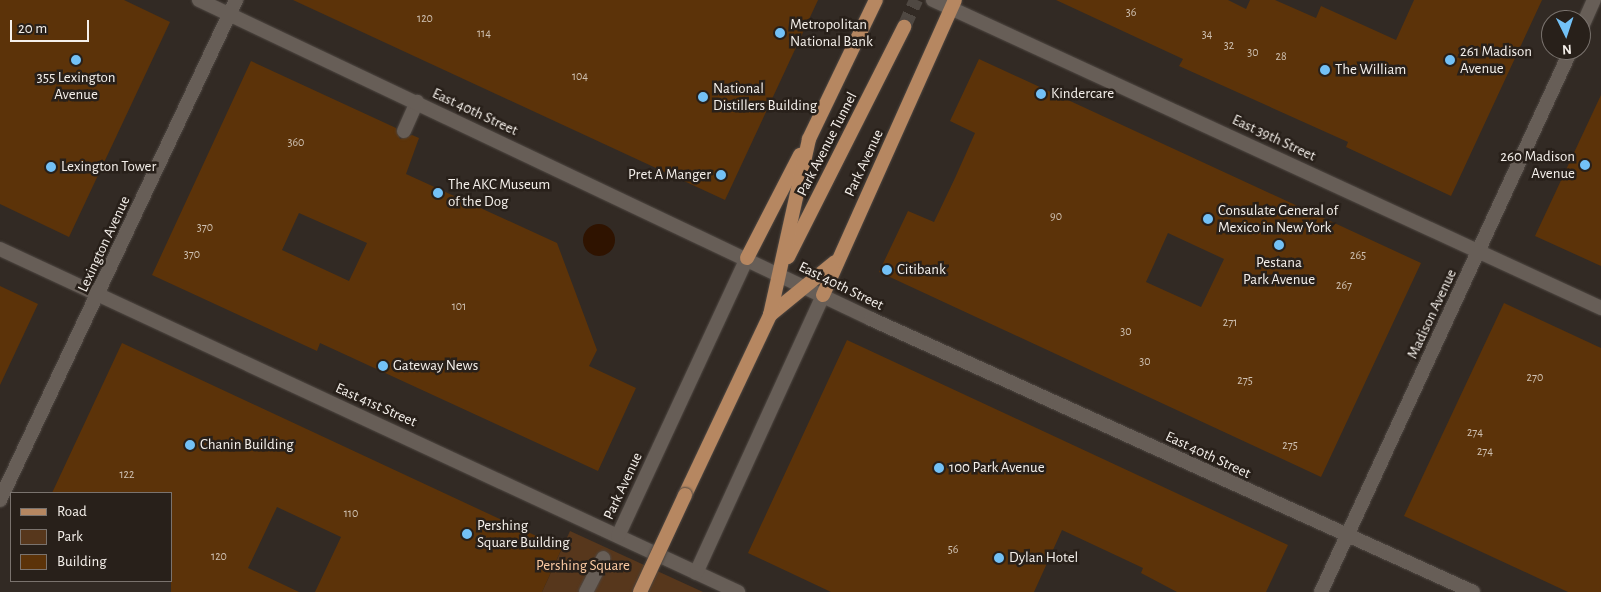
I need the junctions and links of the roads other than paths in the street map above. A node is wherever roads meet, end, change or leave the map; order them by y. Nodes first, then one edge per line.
1 (199, 0) edge
2 (236, 0) edge
3 (876, 0) edge
4 (933, 0) edge
5 (953, 4) edge
6 (230, 14) junction
7 (904, 28) tunnel mouth
8 (1566, 60) edge
9 (417, 102) junction
10 (404, 131) dead end
11 (809, 139) junction
12 (0, 249) edge
13 (1479, 251) junction
14 (747, 258) junction
15 (836, 260) junction
16 (779, 274) junction
17 (806, 287) junction
18 (98, 294) junction
19 (823, 295) junction
20 (1601, 308) edge
21 (770, 315) junction
22 (0, 500) edge
23 (618, 536) junction
24 (1347, 537) junction
25 (603, 558) dead end
26 (696, 572) junction
27 (586, 592) edge
28 (640, 592) edge
29 (738, 592) edge
30 (1321, 592) edge
31 (1473, 592) edge

1 - 6 street, East 40th Street
2 - 6 street, Lexington Avenue
3 - 11 main road, Park Avenue
4 - 5 street, East 39th Street
5 - 13 street, East 39th Street
5 - 15 main road, Park Avenue
6 - 9 street, East 40th Street
6 - 18 street, Lexington Avenue
7 - 16 main road, Park Avenue Tunnel
8 - 13 street, Madison Avenue
9 - 10 street
9 - 14 street, East 40th Street
11 - 14 main road
11 - 16 main road, Park Avenue
12 - 18 street, East 41st Street
13 - 20 street, East 39th Street
13 - 24 street, Madison Avenue
14 - 16 street, East 40th Street
14 - 23 street, Park Avenue
15 - 17 main road, Park Avenue
15 - 19 main road
16 - 17 street, East 40th Street
16 - 21 main road, Park Avenue
17 - 19 street, East 40th Street
17 - 21 main road, Park Avenue
18 - 22 street, Lexington Avenue
18 - 23 street, East 41st Street
19 - 24 street, East 40th Street
19 - 26 street
21 - 28 main road, Park Avenue, bridge
23 - 26 street, East 41st Street
24 - 30 street, Madison Avenue
24 - 31 street, East 40th Street
25 - 27 street
26 - 29 street, East 41st Street

